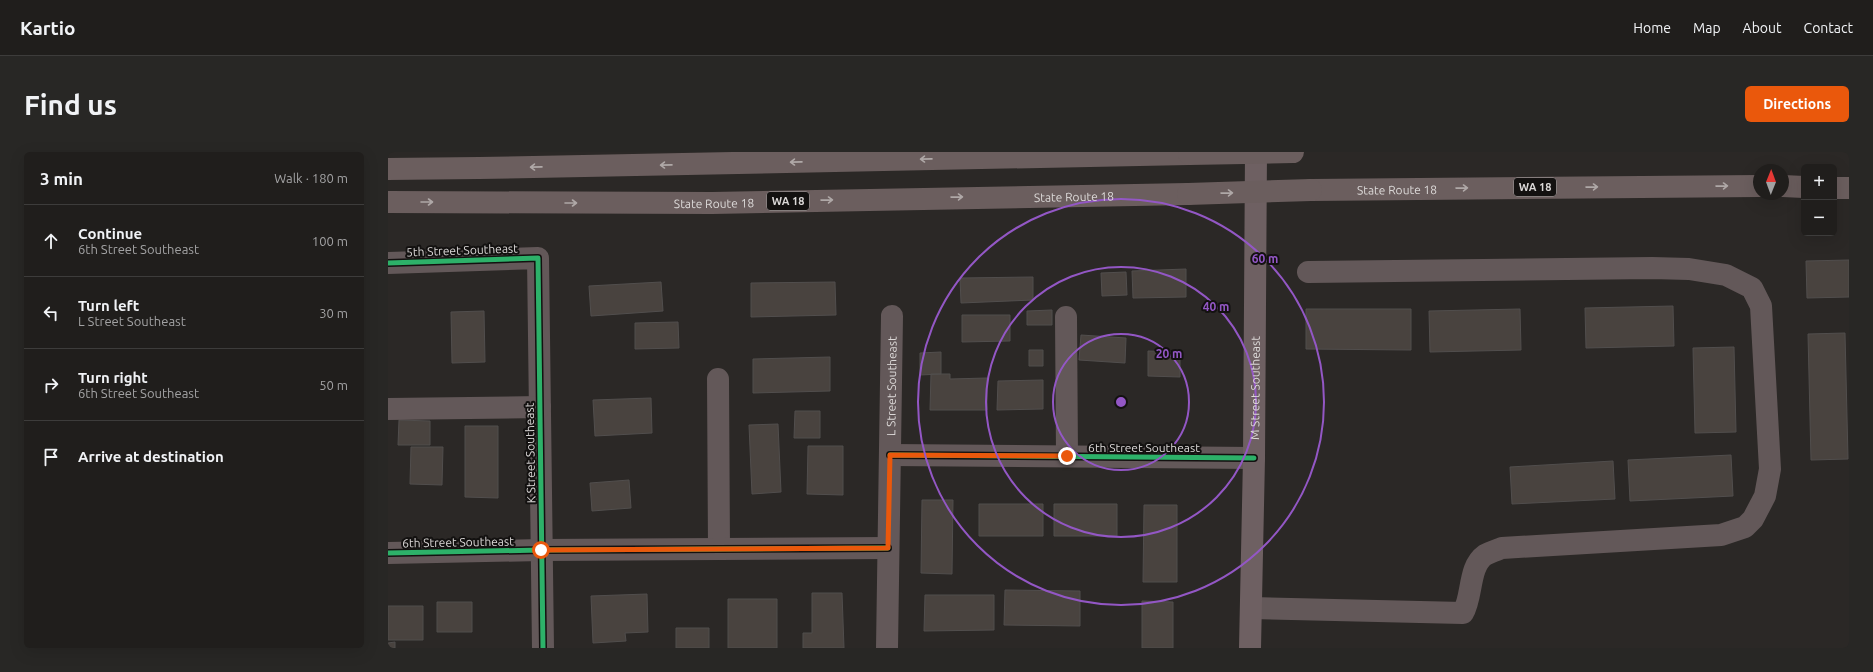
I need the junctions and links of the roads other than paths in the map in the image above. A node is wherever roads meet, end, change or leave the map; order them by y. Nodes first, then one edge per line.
1 (1256, 152) edge
2 (1293, 152) edge
3 (388, 169) edge
4 (1753, 186) edge
5 (1789, 186) edge
6 (1801, 187) edge
7 (1837, 188) edge
8 (1849, 188) edge
9 (388, 202) edge
10 (538, 258) joint
11 (388, 263) edge
12 (1308, 272) dead end
13 (892, 316) dead end
14 (1066, 317) dead end
15 (718, 379) dead end
16 (540, 407) junction
17 (388, 409) edge
18 (890, 455) junction
19 (1067, 456) junction
20 (1254, 458) junction
21 (888, 548) junction
22 (719, 549) junction
23 (541, 550) junction
24 (388, 553) edge
25 (1251, 608) junction
26 (543, 648) edge
27 (887, 648) edge
28 (1250, 648) edge

1 - 20 main road, M Street Southeast
2 -> 3 highway, bridge
9 -> 4 highway, State Route 18 / WA 18, bridge
5 - 6 highway
7 - 8 highway
10 - 11 street, 5th Street Southeast
10 - 16 street, K Street Southeast
12 - 25 street
13 - 18 street, L Street Southeast
14 - 19 street
15 - 22 street
16 - 17 street
16 - 23 street, K Street Southeast
18 - 19 street, 6th Street Southeast
18 - 21 street, L Street Southeast
19 - 20 street, 6th Street Southeast
20 - 25 main road, M Street Southeast
21 - 22 street, 6th Street Southeast
21 - 27 street, L Street Southeast
22 - 23 street, 6th Street Southeast
23 - 24 street, 6th Street Southeast
23 - 26 street, K Street Southeast
25 - 28 main road, M Street Southeast

